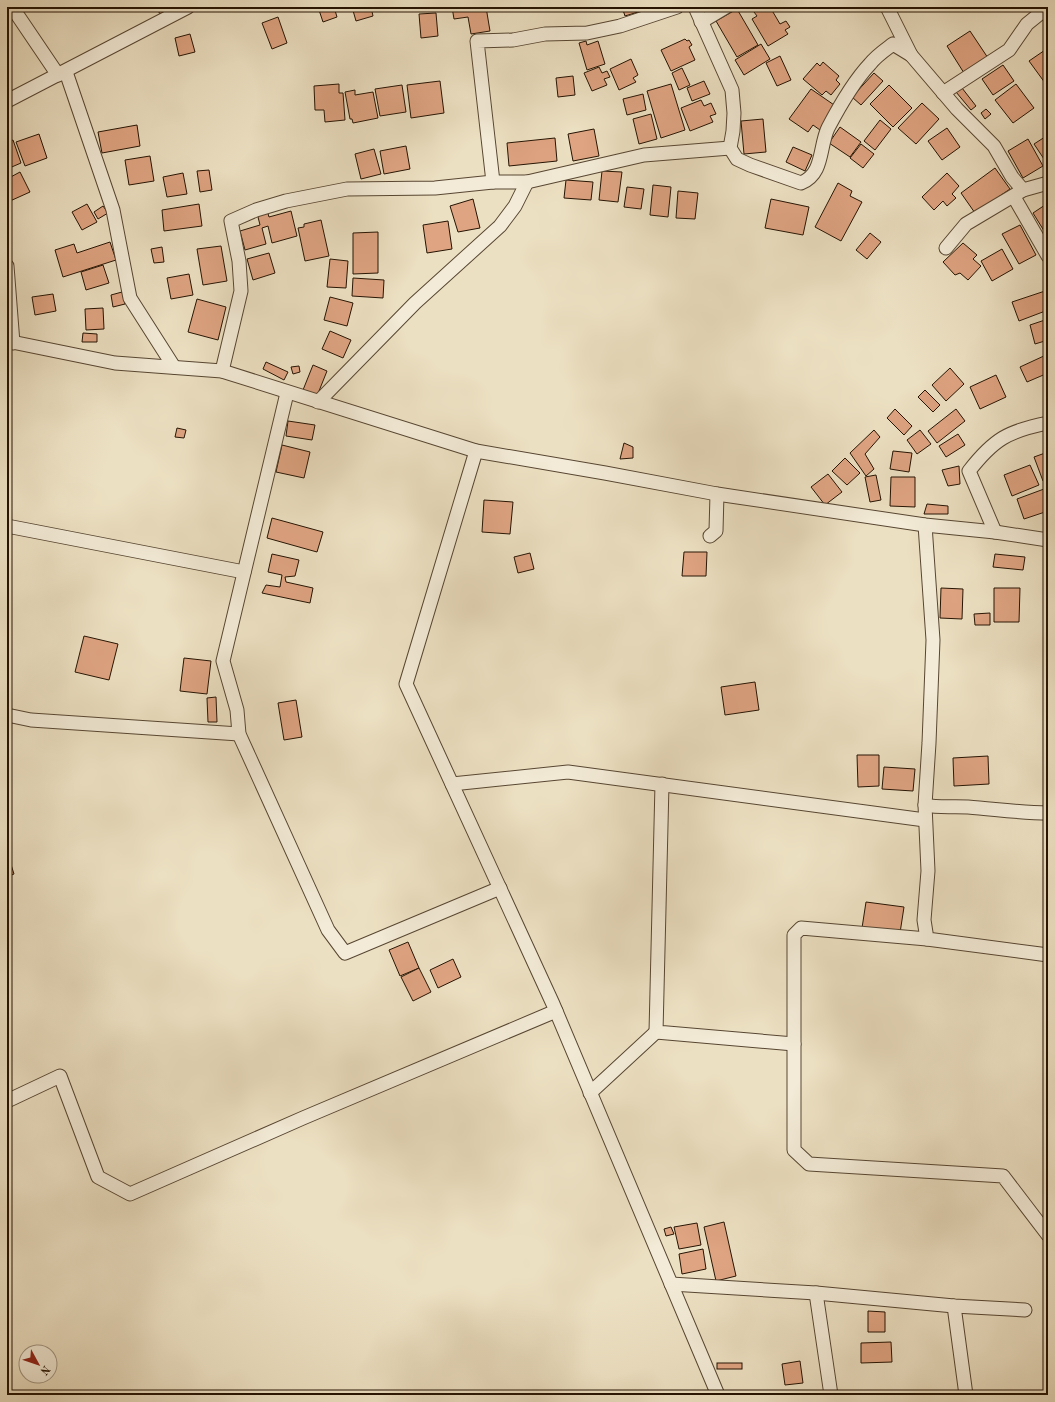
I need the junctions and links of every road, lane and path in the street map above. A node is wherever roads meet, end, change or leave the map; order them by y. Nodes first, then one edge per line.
1 (12, 7) edge
2 (188, 7) edge
3 (677, 7) edge
4 (695, 7) edge
5 (726, 7) edge
6 (888, 7) edge
7 (1048, 7) edge
8 (701, 22) junction
9 (911, 55) junction
10 (62, 74) junction
11 (943, 94) junction
12 (7, 101) edge
13 (730, 148) junction
14 (493, 182) junction
15 (527, 182) junction
16 (1048, 183) edge
17 (1018, 194) junction
18 (946, 248) dead end
19 (1048, 256) edge
20 (7, 266) edge
21 (10, 342) edge
22 (174, 368) junction
23 (222, 371) junction
24 (288, 393) junction
25 (318, 402) junction
26 (1048, 423) edge
27 (476, 451) junction
28 (717, 494) junction
29 (925, 525) junction
30 (7, 526) edge
31 (995, 532) junction
32 (710, 536) dead end
33 (1048, 540) edge
34 (244, 572) junction
35 (7, 715) edge
36 (239, 734) junction
37 (452, 784) junction
38 (662, 784) junction
39 (924, 805) junction
40 (1048, 813) edge
41 (926, 820) junction
42 (500, 888) junction
43 (927, 939) junction
44 (1048, 955) edge
45 (556, 1011) junction
46 (656, 1032) junction
47 (794, 1044) junction
48 (590, 1093) junction
49 (7, 1101) edge
50 (1048, 1235) edge
51 (671, 1284) junction
52 (816, 1293) junction
53 (954, 1306) junction
54 (1025, 1310) dead end
55 (718, 1395) edge
56 (831, 1395) edge
57 (966, 1395) edge

1 - 10 street
2 - 10 street
3 - 14 street
4 - 8 street
5 - 8 street
6 - 9 street
7 - 11 street
8 - 13 street
9 - 11 street
9 - 13 street
10 - 12 street
10 - 22 street
11 - 17 street
13 - 15 street
14 - 15 street
14 - 23 street
15 - 25 street
16 - 17 street
17 - 18 street
17 - 19 street
20 - 21 street
21 - 22 street
22 - 23 street
23 - 24 street
24 - 25 street
24 - 34 street
25 - 27 street
26 - 31 street
27 - 28 street
27 - 37 street
28 - 29 street
28 - 32 street
29 - 31 street
29 - 39 street
30 - 34 street
31 - 33 street
34 - 36 street
35 - 36 street
36 - 42 street
37 - 38 street
37 - 42 street
38 - 41 street
38 - 46 street
39 - 40 street
39 - 41 street
41 - 43 street
42 - 45 street
43 - 44 street
43 - 47 street
45 - 48 street
45 - 49 street
46 - 47 street
46 - 48 street
47 - 50 street
48 - 51 street
51 - 52 street
51 - 55 street
52 - 53 street
52 - 56 street
53 - 54 street
53 - 57 street

